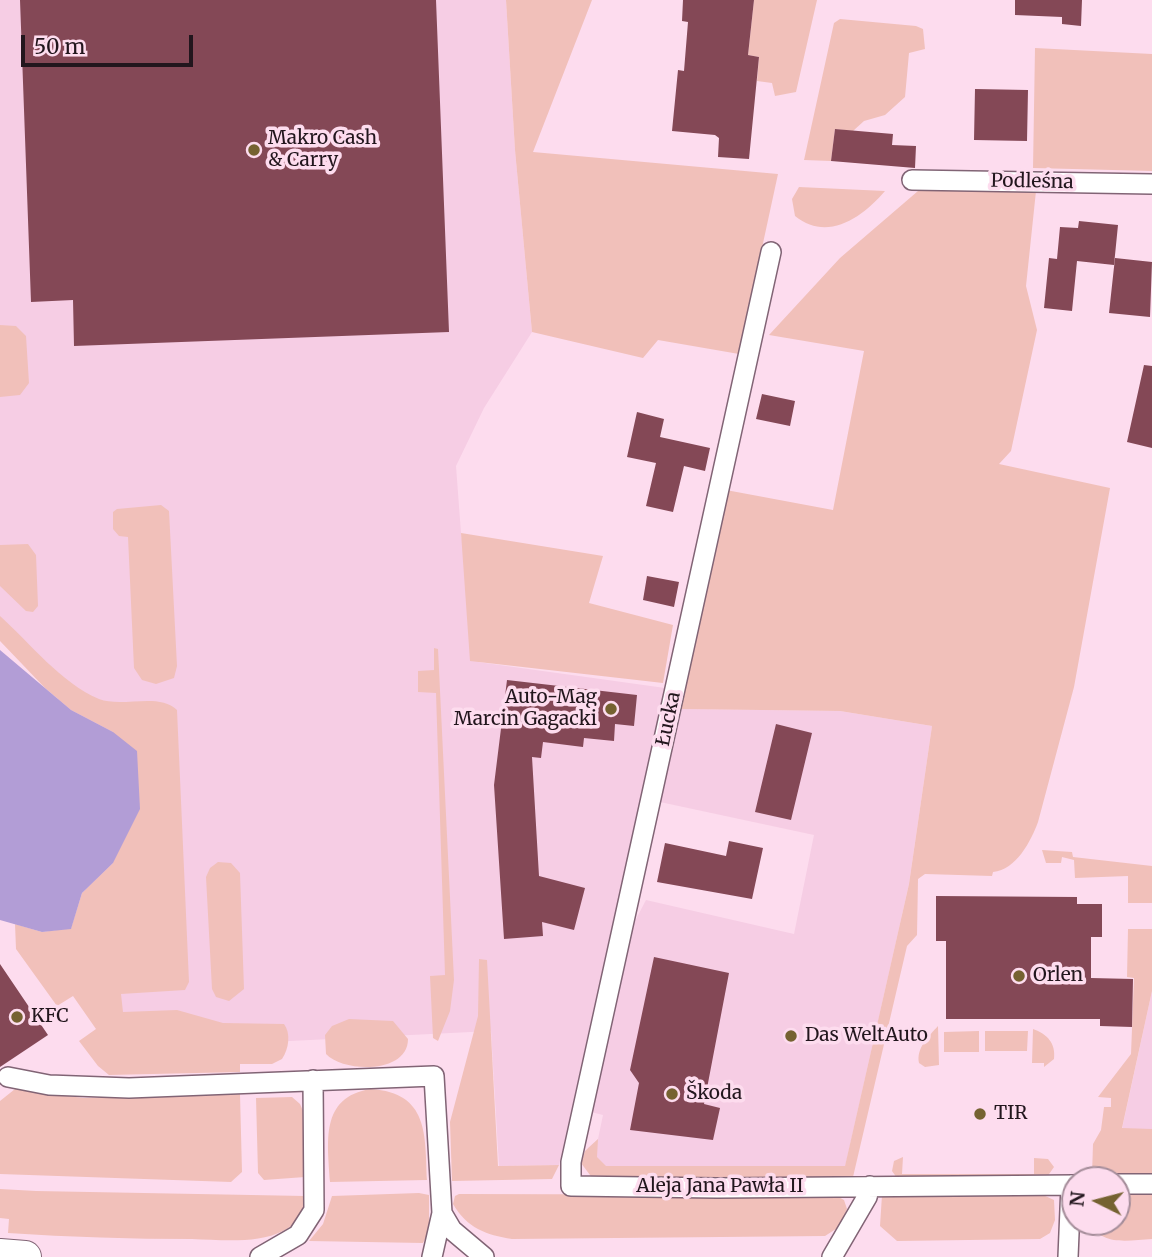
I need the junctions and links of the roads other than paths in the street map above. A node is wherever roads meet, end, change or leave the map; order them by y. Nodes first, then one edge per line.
1 (912, 180) dead end
2 (1152, 184) edge
3 (771, 252) dead end
4 (8, 1077) dead end
5 (313, 1080) junction
6 (1131, 1184) edge
7 (1152, 1184) edge
8 (1061, 1185) edge
9 (571, 1186) joint
10 (870, 1186) junction
11 (442, 1213) junction
12 (1069, 1236) edge
13 (0, 1255) edge
14 (25, 1257) edge
15 (260, 1257) edge
16 (432, 1257) edge
17 (484, 1257) edge
18 (832, 1257) edge
19 (1068, 1257) edge

1 - 2 street, Podleśna
3 - 9 street, Łucka
4 - 5 street
5 - 11 street
5 - 15 street
6 - 7 street
8 - 10 street, Aleja Jana Pawła II
9 - 10 street, Aleja Jana Pawła II
10 - 18 street
11 - 16 street
11 - 17 street
12 - 19 street, Aleja Jana Pawła II
13 - 14 main road

